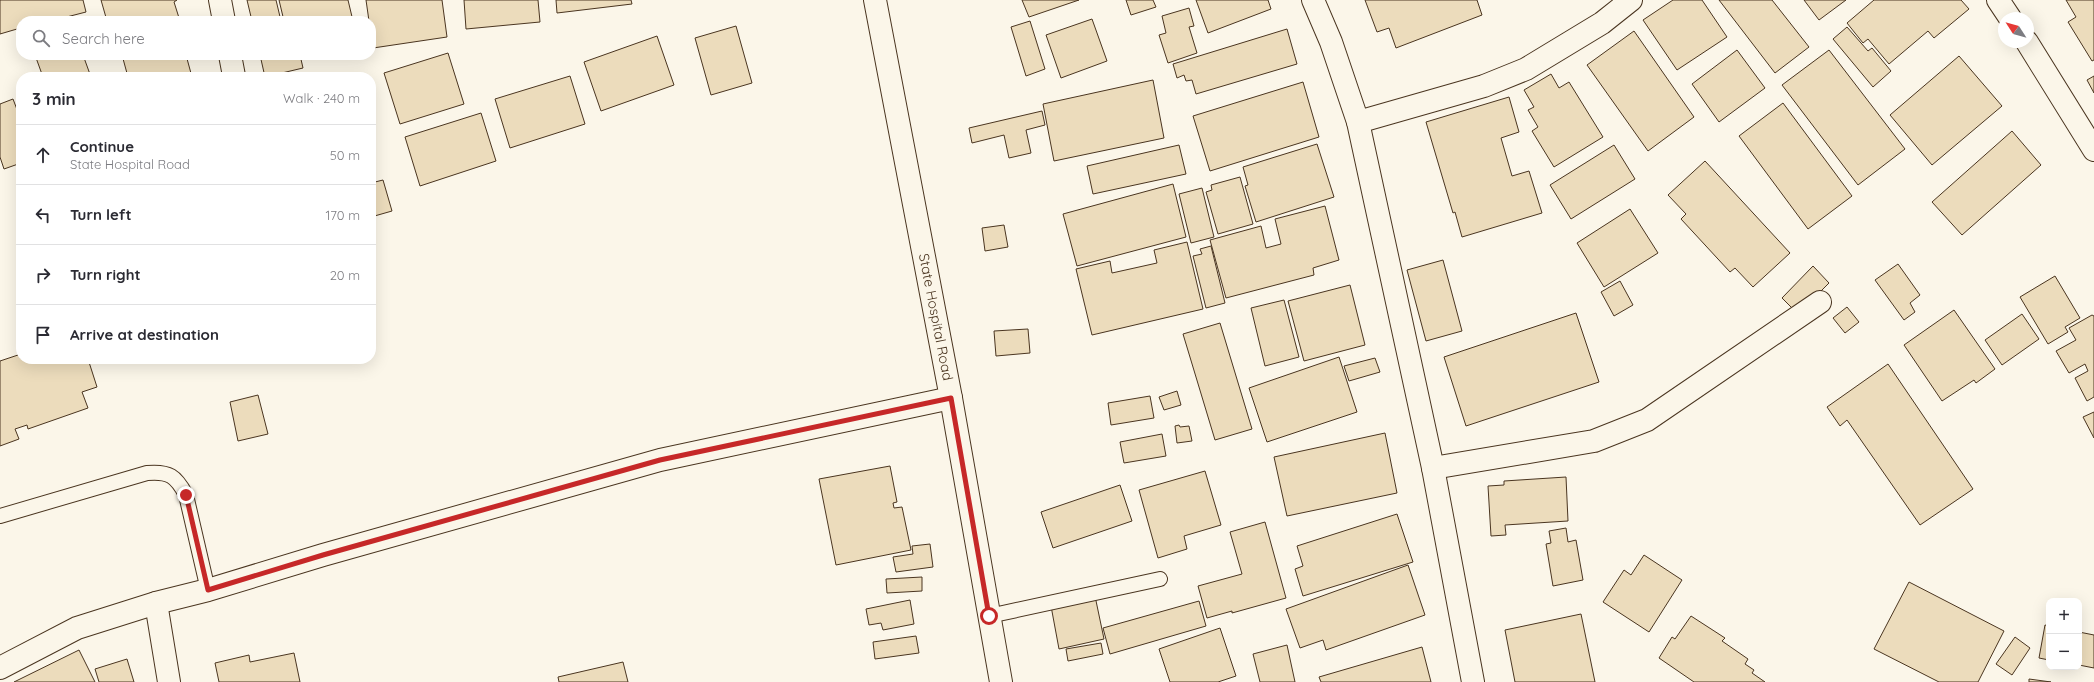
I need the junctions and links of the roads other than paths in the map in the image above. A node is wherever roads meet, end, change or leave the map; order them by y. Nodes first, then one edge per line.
1 (220, 0) edge
2 (875, 0) edge
3 (1313, 0) edge
4 (1631, 0) edge
5 (1998, 0) edge
6 (2006, 12) edge
7 (223, 16) edge
8 (2031, 48) edge
9 (231, 60) edge
10 (233, 72) edge
11 (1358, 122) junction
12 (2094, 150) edge
13 (1820, 302) dead end
14 (951, 398) junction
15 (1433, 468) junction
16 (0, 516) edge
17 (1160, 579) dead end
18 (208, 590) junction
19 (156, 603) junction
20 (989, 616) junction
21 (0, 668) edge
22 (169, 682) edge
23 (1001, 682) edge
24 (1473, 682) edge

1 - 7 street
2 - 14 street, State Hospital Road
3 - 11 street
4 - 11 street
5 - 6 street
8 - 12 street
9 - 10 street
11 - 15 street
13 - 15 street
14 - 18 street
14 - 20 street, State Hospital Road
15 - 24 street
16 - 18 lane
17 - 20 lane
18 - 19 street
19 - 21 street
19 - 22 street
20 - 23 street, State Hospital Road

